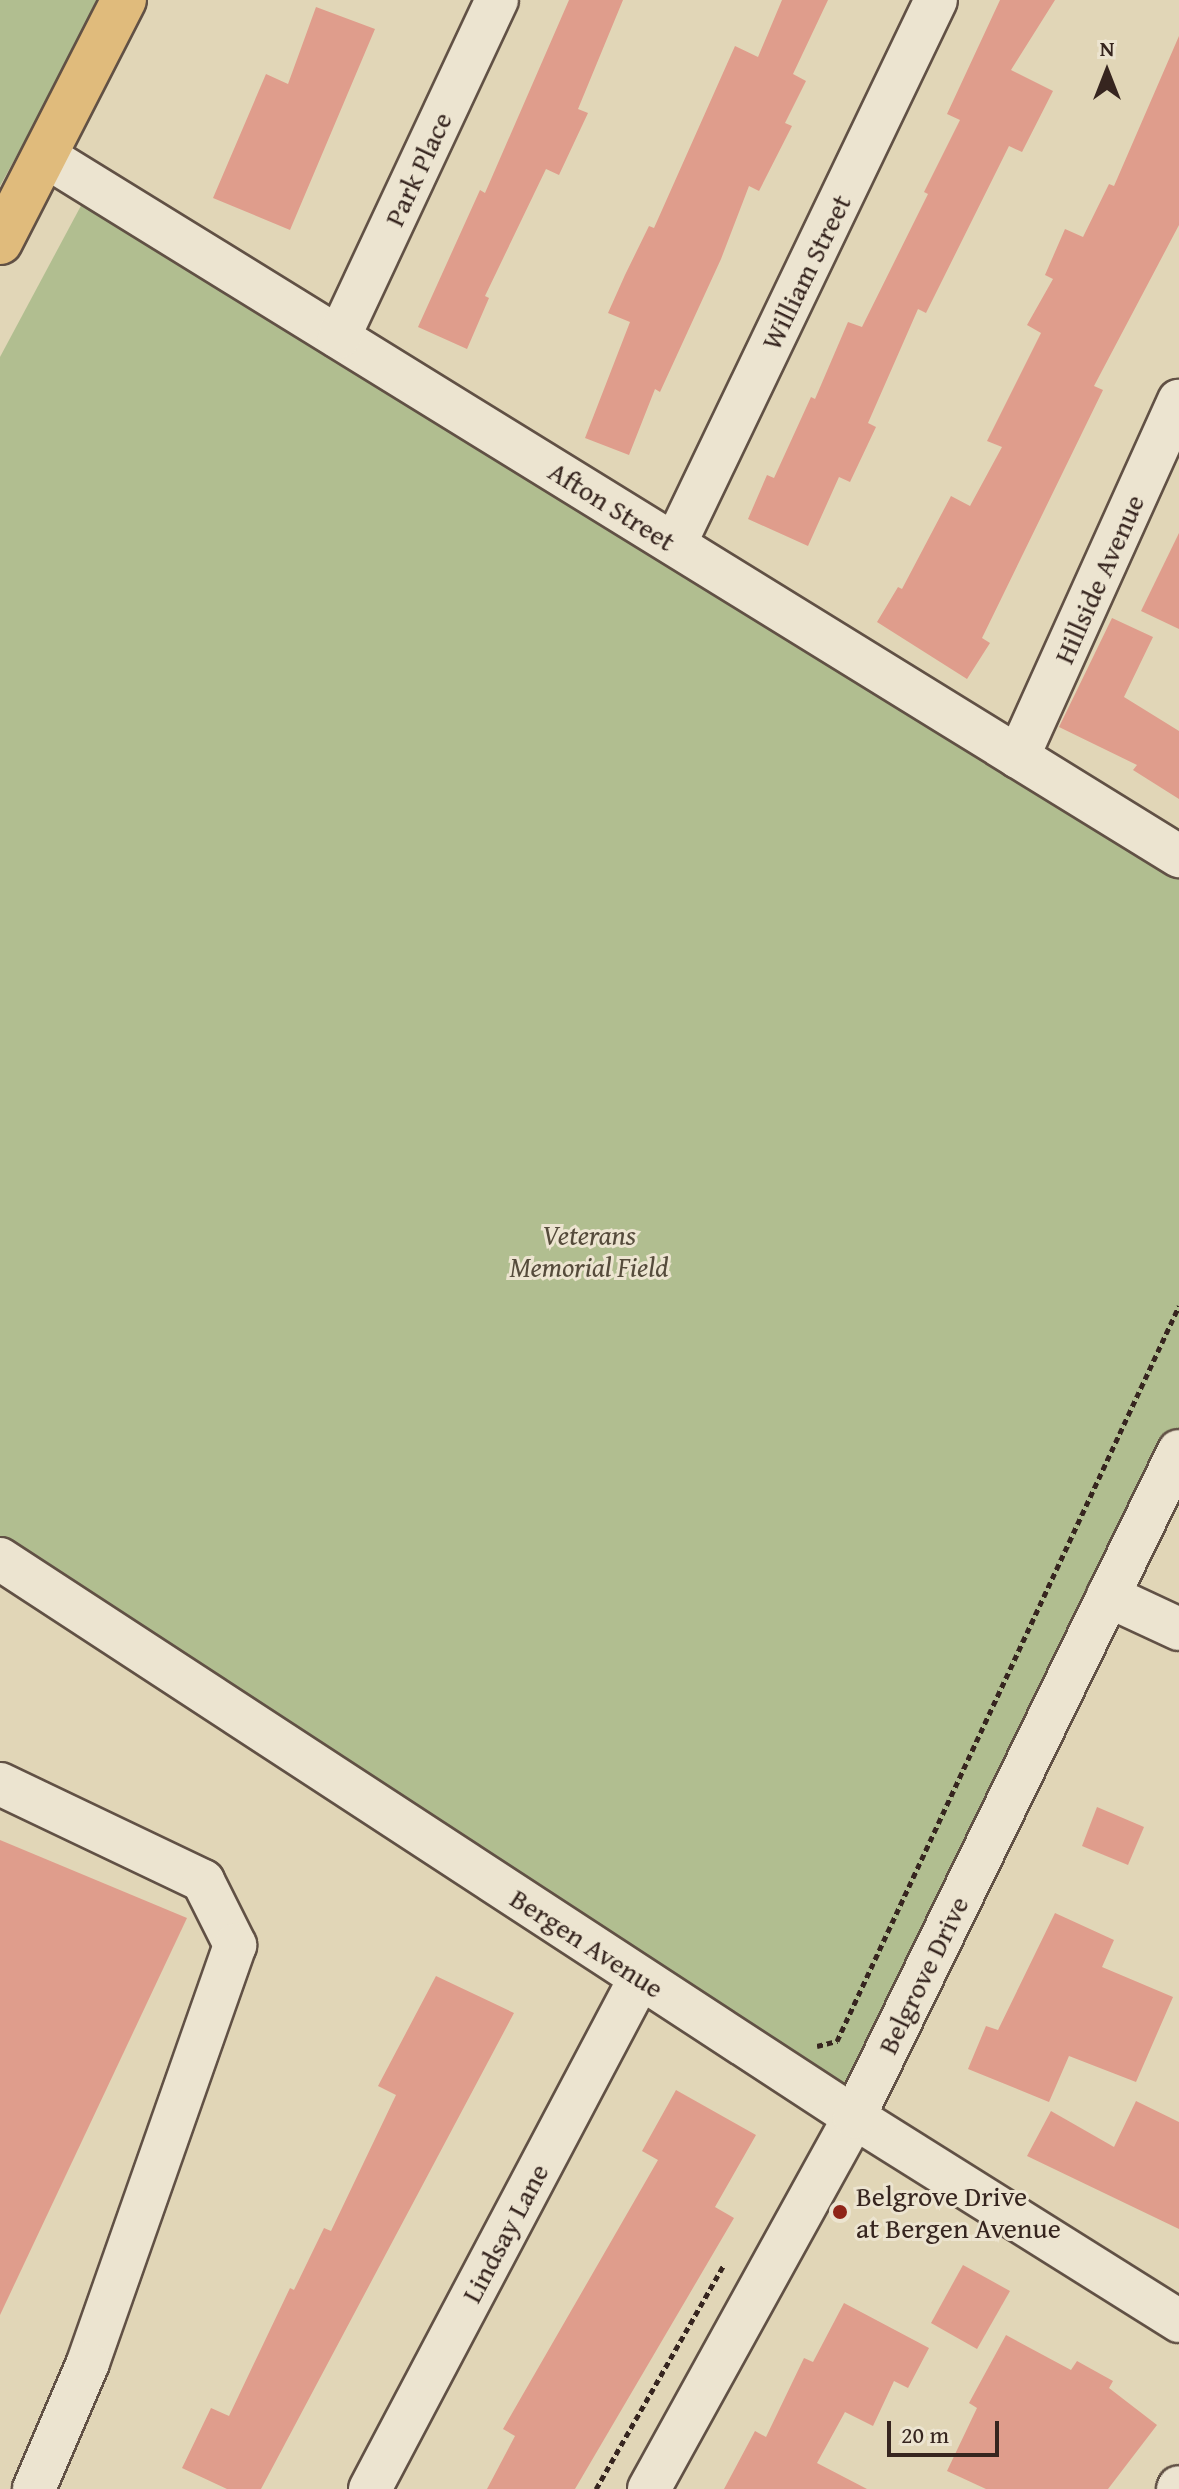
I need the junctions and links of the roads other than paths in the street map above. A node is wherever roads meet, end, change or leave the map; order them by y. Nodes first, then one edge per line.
1 (124, 0) edge
2 (497, 0) edge
3 (936, 0) edge
4 (45, 156) junction
5 (0, 242) edge
6 (339, 337) junction
7 (1179, 401) edge
8 (675, 544) junction
9 (1018, 757) junction
10 (1179, 856) edge
11 (1179, 1451) edge
12 (0, 1559) edge
13 (1108, 1596) junction
14 (1179, 1629) edge
15 (0, 1784) edge
16 (640, 1978) junction
17 (854, 2117) junction
18 (1179, 2321) edge
19 (34, 2489) edge
20 (370, 2489) edge
21 (649, 2489) edge

1 - 4 main road
2 - 6 street, Park Place
3 - 8 street, William Street
4 - 5 main road
4 - 6 street, Afton Street
6 - 8 street, Afton Street
7 - 9 street, Hillside Avenue
8 - 9 street, Afton Street
9 - 10 street, Afton Street
11 - 13 street, Belgrove Drive
12 - 16 street, Bergen Avenue
13 - 14 street
13 - 17 street, Belgrove Drive
15 - 19 street
16 - 17 street, Bergen Avenue
16 - 20 street, Lindsay Lane
17 - 18 street, Bergen Avenue
17 - 21 street, Belgrove Drive

